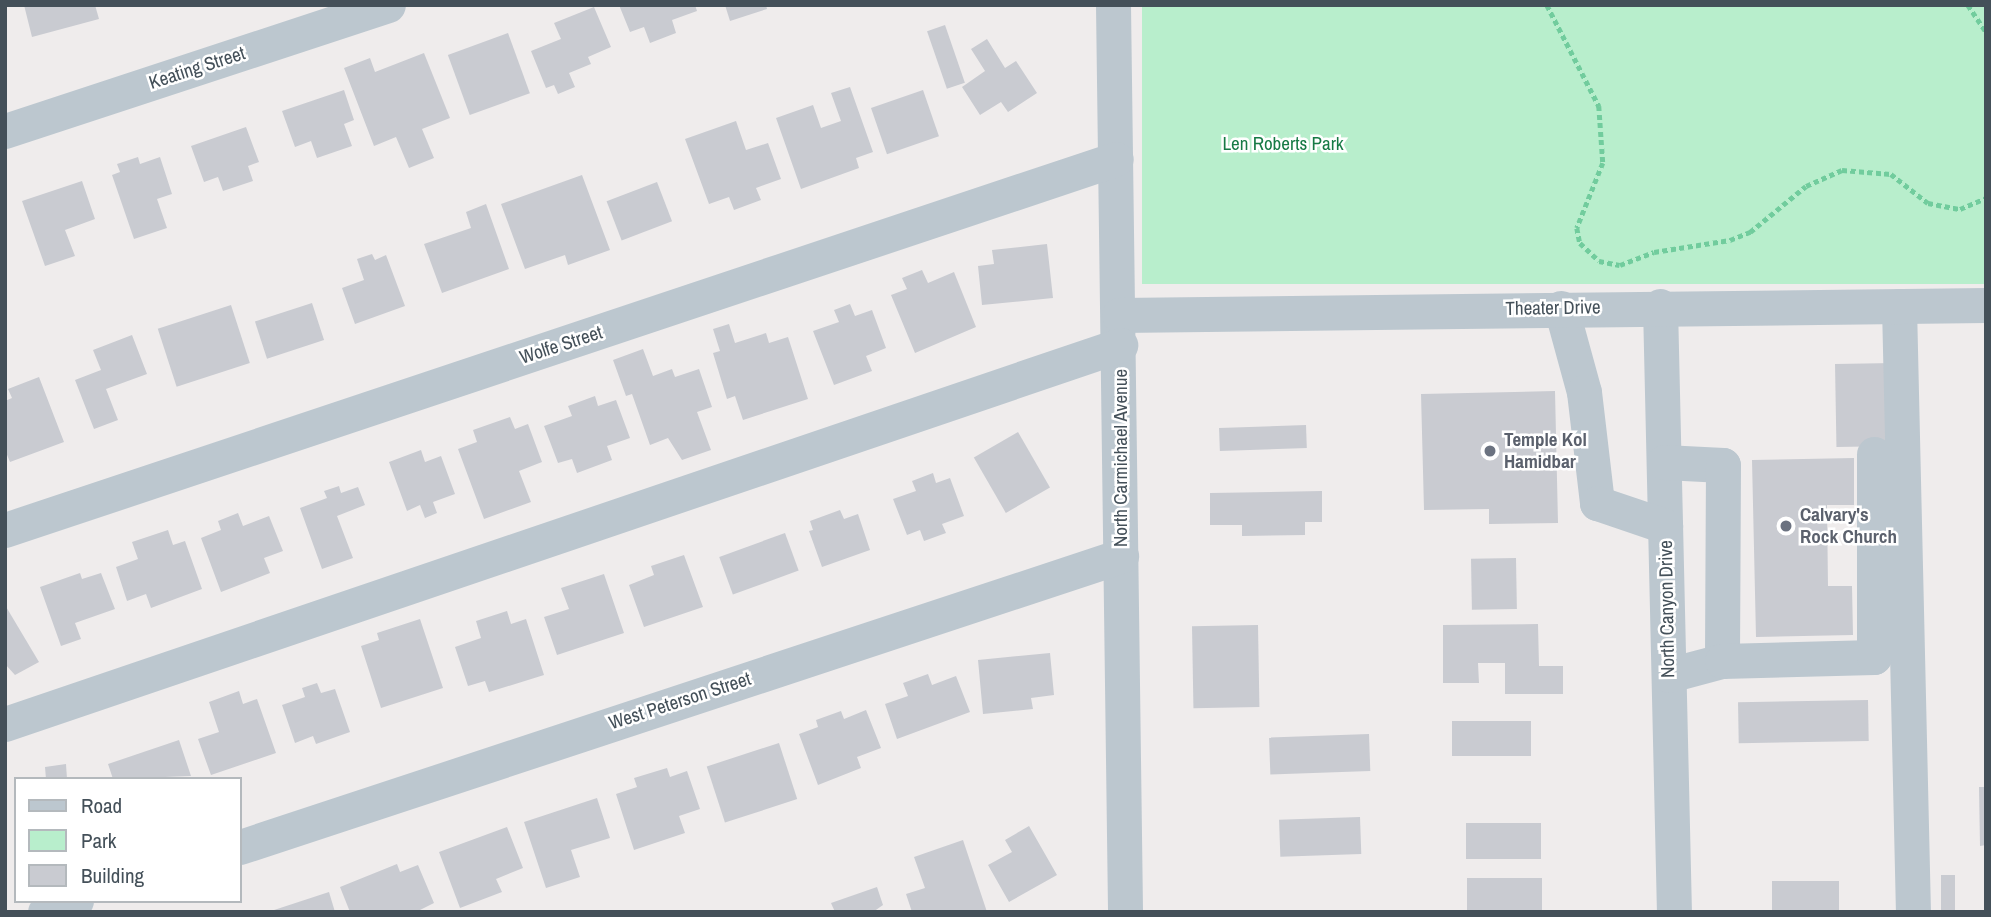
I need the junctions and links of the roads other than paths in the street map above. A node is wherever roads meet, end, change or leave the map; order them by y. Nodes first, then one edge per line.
1 (388, 5) edge
2 (1113, 5) edge
3 (5, 131) edge
4 (1116, 159) junction
5 (1986, 305) edge
6 (1660, 306) junction
7 (1899, 306) junction
8 (1561, 308) junction
9 (1120, 330) junction
10 (1874, 454) dead end
11 (1664, 462) junction
12 (1665, 526) junction
13 (5, 530) edge
14 (1121, 556) junction
15 (1722, 661) junction
16 (1669, 676) junction
17 (5, 724) edge
18 (242, 846) edge
19 (70, 903) edge
20 (45, 912) edge
21 (1125, 912) edge
22 (1674, 912) edge
23 (1913, 912) edge

1 - 3 street, Keating Street
2 - 4 street, North Carmichael Avenue
4 - 9 street, North Carmichael Avenue
4 - 13 street, Wolfe Street
5 - 7 street, Theater Drive
6 - 7 street, Theater Drive
6 - 8 street, Theater Drive
6 - 11 street, North Canyon Drive
7 - 23 street
8 - 9 street, Theater Drive
8 - 12 street
9 - 14 street, North Carmichael Avenue
9 - 17 street, Theater Drive
10 - 15 street
11 - 12 street, North Canyon Drive
11 - 15 street
12 - 16 street, North Canyon Drive
14 - 18 street, West Peterson Street
14 - 21 street, North Carmichael Avenue
15 - 16 street
16 - 22 street, North Canyon Drive
19 - 20 street

